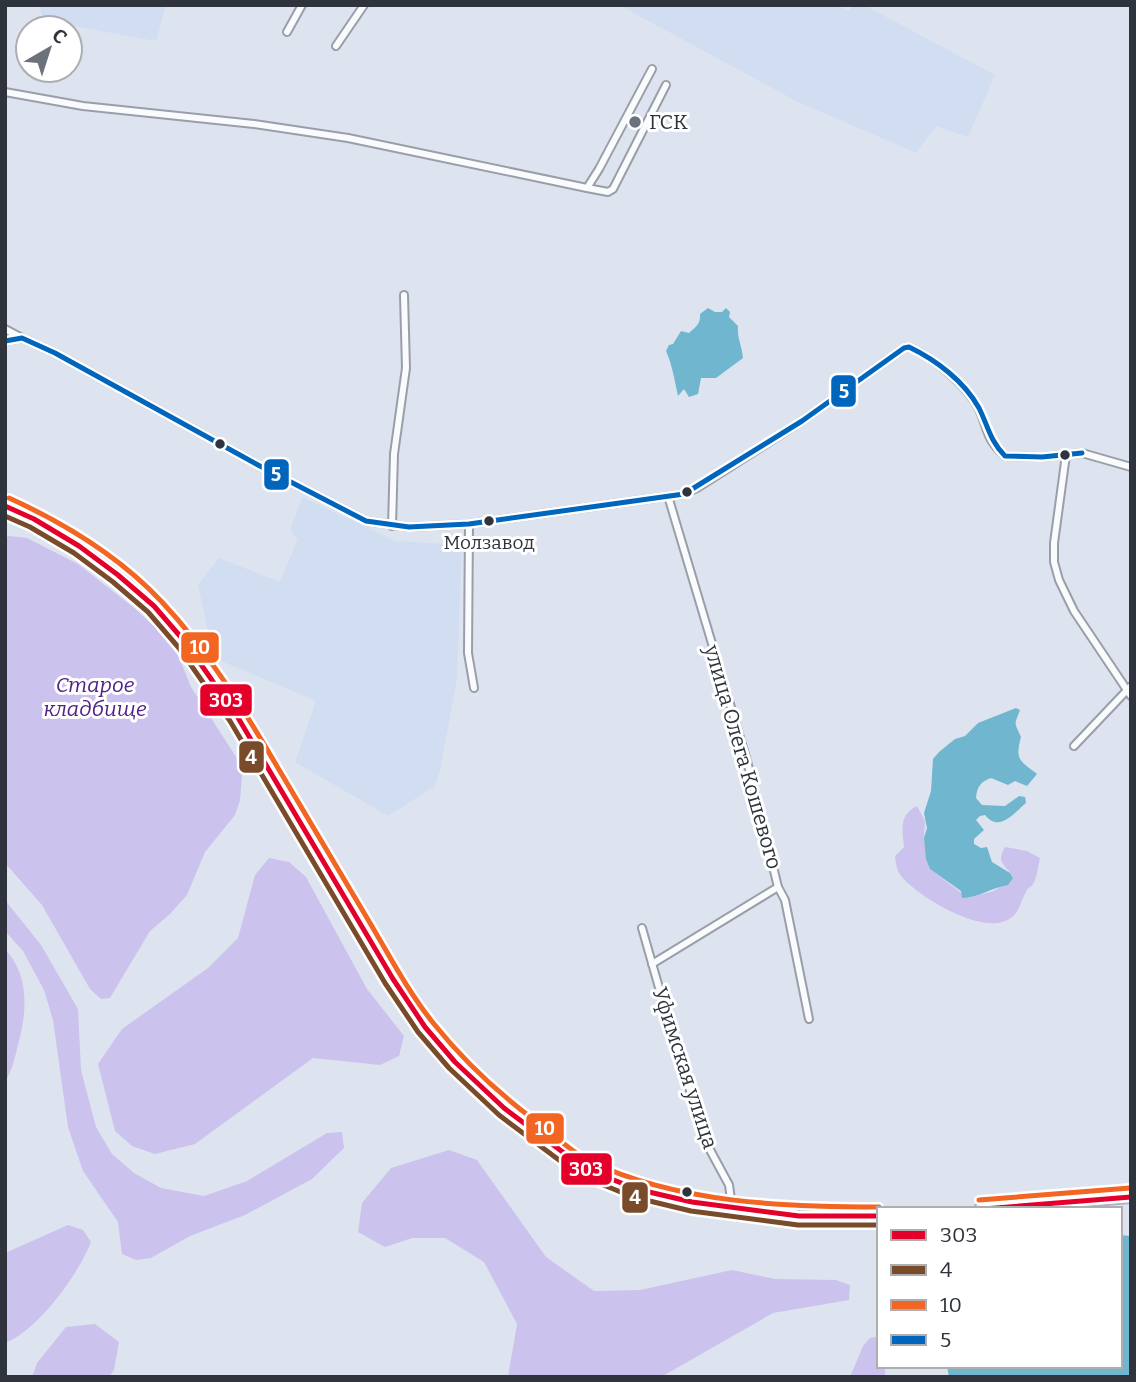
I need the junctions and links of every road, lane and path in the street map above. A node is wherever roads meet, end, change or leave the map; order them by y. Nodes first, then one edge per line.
1 (302, 5) edge
2 (364, 5) edge
3 (286, 32) dead end
4 (336, 46) dead end
5 (652, 69) dead end
6 (666, 85) dead end
7 (5, 92) edge
8 (587, 188) junction
9 (404, 295) dead end
10 (5, 329) edge
11 (22, 338) junction
12 (5, 341) edge
13 (1066, 455) junction
14 (1131, 467) edge
15 (668, 496) junction
16 (5, 506) edge
17 (469, 524) junction
18 (392, 526) junction
19 (474, 688) dead end
20 (1129, 691) edge
21 (1074, 746) dead end
22 (778, 887) junction
23 (642, 928) dead end
24 (652, 964) junction
25 (809, 1019) dead end
26 (1131, 1197) edge
27 (732, 1207) junction
28 (1005, 1207) edge
29 (877, 1216) edge

1 - 3 street
2 - 4 street
5 - 8 street
6 - 8 street
7 - 8 street
9 - 18 street
10 - 11 street
11 - 12 street
11 - 18 street
13 - 14 street
13 - 15 street
13 - 20 street
15 - 17 street
15 - 22 street, улица Олега Кошевого
16 - 27 main road
17 - 18 street
17 - 19 street
20 - 21 street
22 - 24 street
22 - 25 street, улица Олега Кошевого
23 - 24 street, Уфимская улица
24 - 27 street, Уфимская улица
26 - 28 main road
27 - 29 main road

